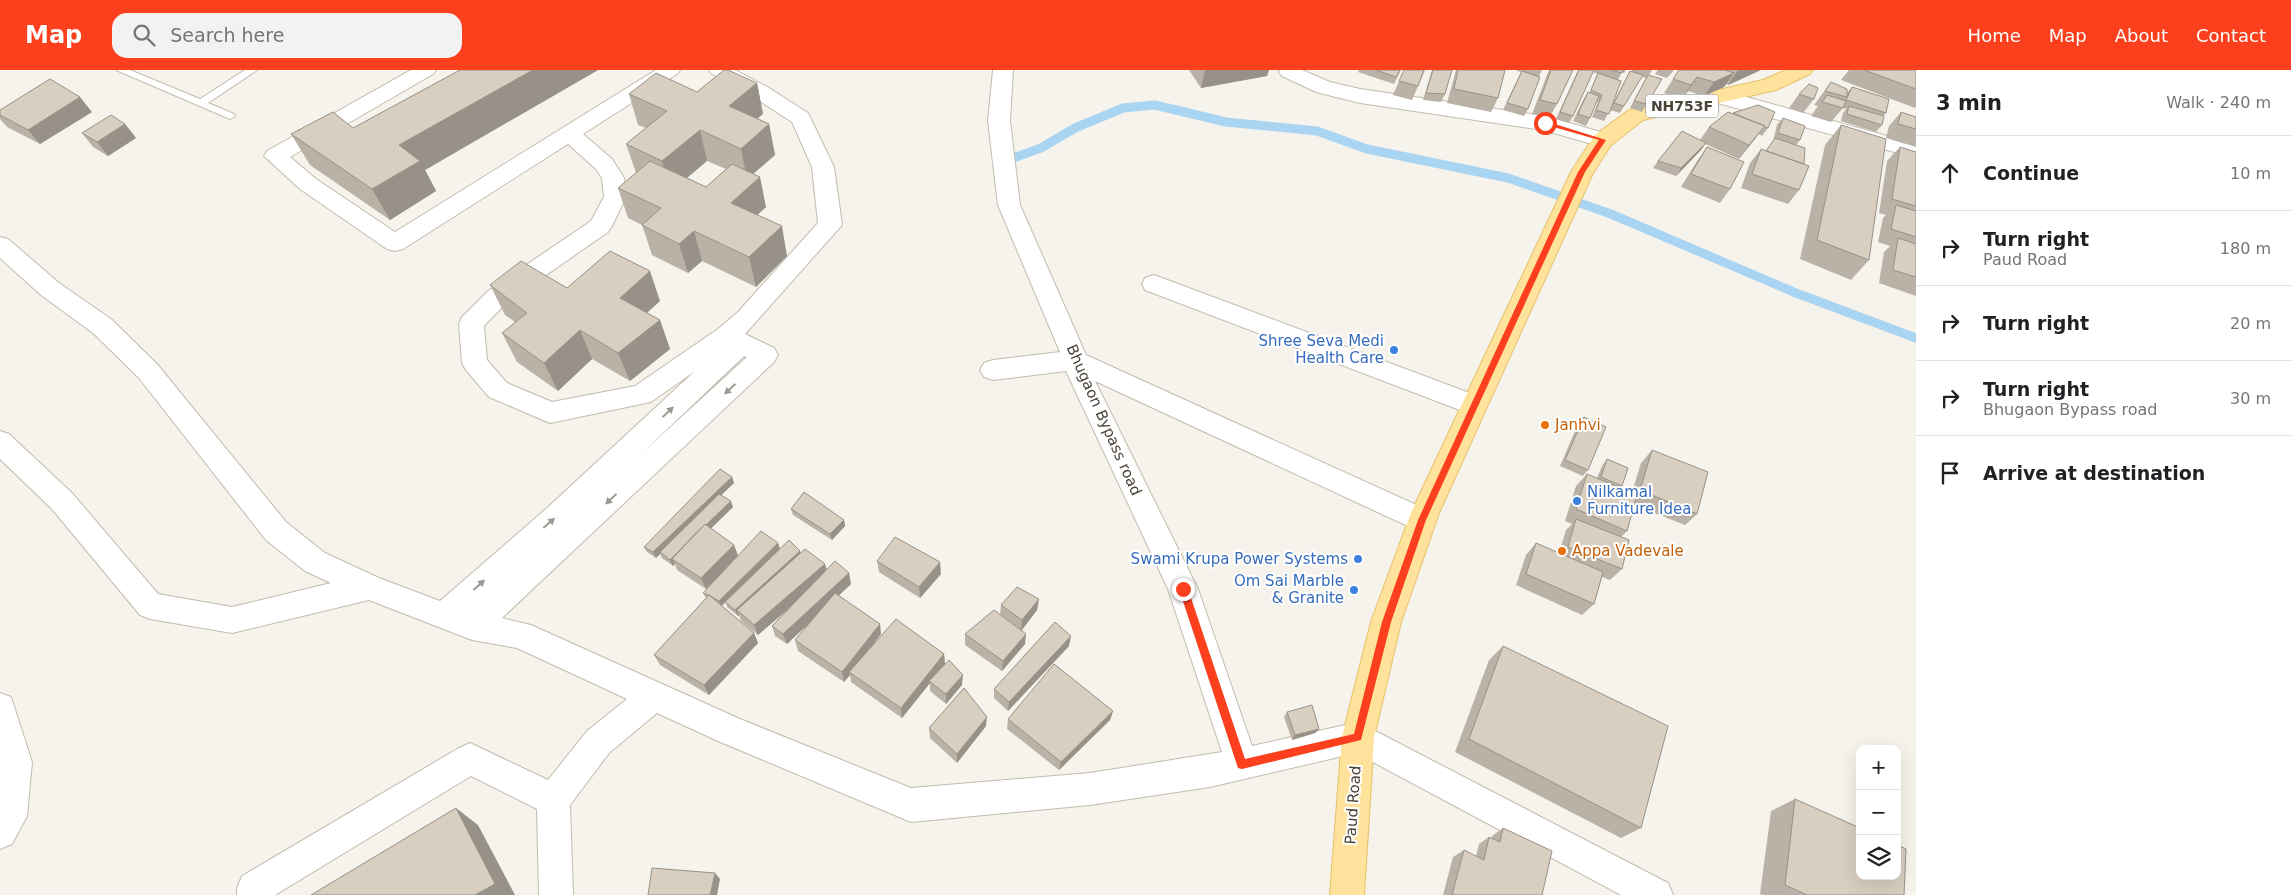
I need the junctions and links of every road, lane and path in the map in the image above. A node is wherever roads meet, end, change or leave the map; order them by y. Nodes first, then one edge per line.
1 (121, 70) edge
2 (252, 70) edge
3 (426, 70) edge
4 (670, 70) edge
5 (719, 70) edge
6 (1003, 70) edge
7 (1793, 71) edge
8 (1288, 72) dead end
9 (1721, 97) junction
10 (201, 103) junction
11 (230, 116) dead end
12 (570, 134) junction
13 (1603, 140) junction
14 (1916, 151) edge
15 (0, 245) edge
16 (1154, 284) dead end
17 (734, 339) junction
18 (1076, 361) junction
19 (993, 370) dead end
20 (1474, 405) junction
21 (0, 442) edge
22 (1422, 520) junction
23 (540, 548) junction
24 (369, 587) junction
25 (445, 615) junction
26 (472, 626) junction
27 (654, 696) junction
28 (0, 708) edge
29 (1358, 737) junction
30 (1242, 764) junction
31 (553, 800) junction
32 (0, 832) edge
33 (254, 895) edge
34 (556, 895) edge
35 (1347, 895) edge
36 (1656, 895) edge

1 - 10 lane
2 - 10 lane
3 - 12 street
4 - 12 street
5 - 17 street
6 - 18 street, Bhugaon Bypass road
7 - 9 main road, Paud Road / NH753F
8 - 13 street
9 - 13 main road, Paud Road / NH753F
9 - 14 street
10 - 11 lane
12 - 17 street
13 - 20 main road, Paud Road / NH753F
15 - 24 street
16 - 20 street
23 -> 17 street
17 -> 23 street
18 - 19 street
18 - 22 street
18 - 30 street, Bhugaon Bypass road
20 - 22 main road, Paud Road / NH753F
21 - 24 street
22 - 29 main road, Paud Road / NH753F
25 -> 23 street
23 - 26 street
24 - 25 street
25 - 26 street
26 - 27 street
27 - 30 street
27 - 31 street
28 - 32 street
29 - 30 street
29 - 35 main road, Paud Road / NH753F
29 - 36 street
31 - 33 street
31 - 34 street

